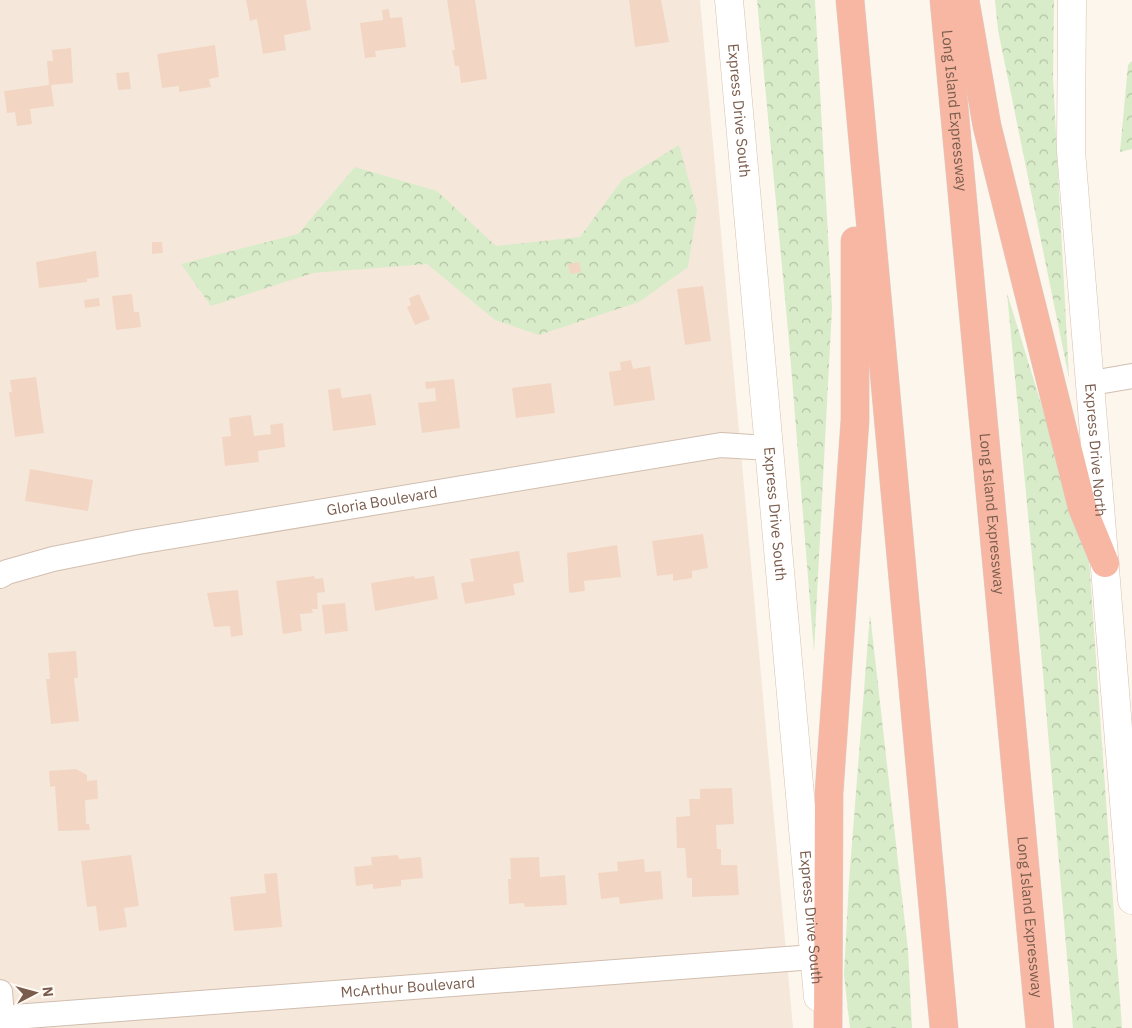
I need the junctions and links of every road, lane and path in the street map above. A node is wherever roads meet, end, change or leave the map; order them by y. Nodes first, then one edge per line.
1 (729, 0) edge
2 (850, 0) edge
3 (944, 0) edge
4 (965, 0) edge
5 (1072, 0) edge
6 (1132, 376) edge
7 (1092, 383) junction
8 (768, 448) junction
9 (1105, 563) junction
10 (0, 576) edge
11 (1132, 900) edge
12 (814, 957) junction
13 (0, 992) edge
14 (2, 1021) edge
15 (822, 1028) edge
16 (828, 1028) edge
17 (944, 1028) edge
18 (1040, 1028) edge

1 - 8 main road, Express Drive South
2 - 16 highway
2 - 17 highway
3 - 18 highway, Long Island Expressway
4 - 9 highway
5 - 7 main road, Express Drive North
6 - 7 street
7 - 9 main road, Express Drive North
8 - 10 street, Gloria Boulevard
8 - 12 main road, Express Drive South
9 - 11 main road, Express Drive North
12 - 14 street, McArthur Boulevard
12 - 15 main road, Express Drive South
13 - 14 street

